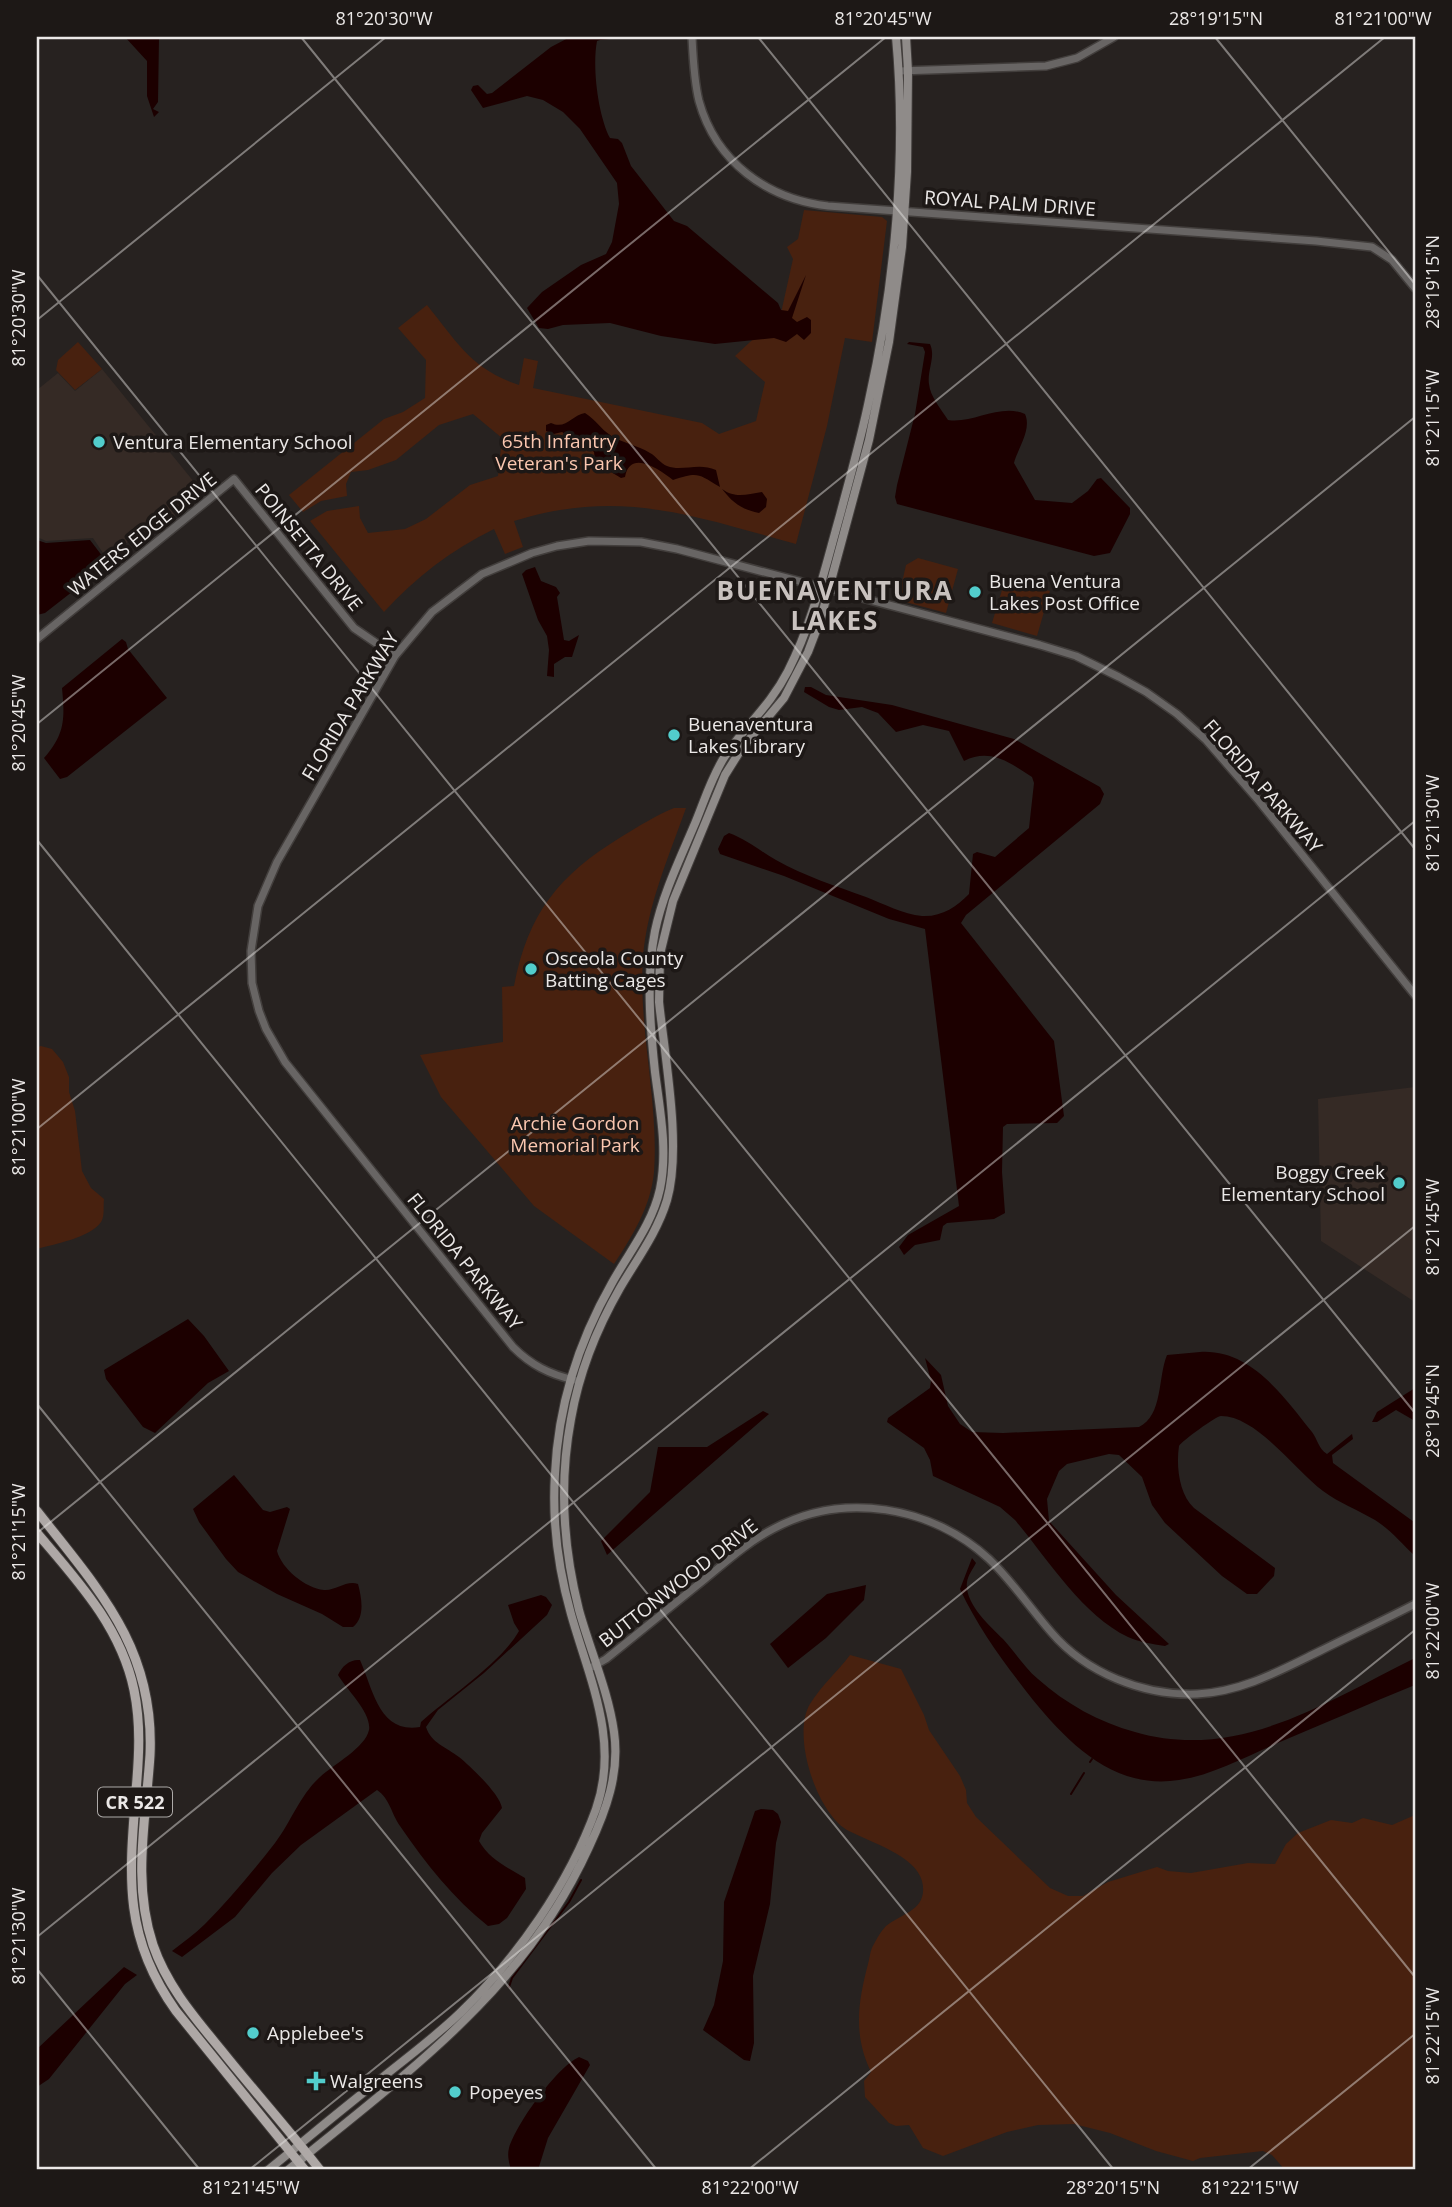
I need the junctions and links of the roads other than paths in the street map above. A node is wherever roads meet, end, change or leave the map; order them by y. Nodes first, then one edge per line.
1 (692, 37) edge
2 (896, 37) edge
3 (906, 37) edge
4 (1114, 37) edge
5 (904, 71) junction
6 (901, 211) junction
7 (1415, 288) edge
8 (234, 479) joint
9 (825, 588) junction
10 (37, 639) edge
11 (395, 656) junction
12 (1415, 995) edge
13 (570, 1380) junction
14 (580, 1382) junction
15 (37, 1511) edge
16 (37, 1532) edge
17 (1415, 1604) edge
18 (592, 1667) junction
19 (139, 1934) junction
20 (169, 1979) junction
21 (299, 2145) junction
22 (290, 2152) junction
23 (307, 2154) junction
24 (298, 2161) junction
25 (268, 2170) edge
26 (288, 2170) edge
27 (305, 2170) edge
28 (320, 2170) edge

1 - 6 street, ROYAL PALM DRIVE
2 - 5 main road
3 - 5 main road
4 - 5 street
5 - 6 main road
6 - 7 street, ROYAL PALM DRIVE
6 - 9 main road
8 - 10 street, WATERS EDGE DRIVE
8 - 11 street, POINSETTA DRIVE
9 - 11 street, FLORIDA PARKWAY
9 - 12 street, FLORIDA PARKWAY
9 - 13 main road
9 - 14 main road
11 - 13 street, FLORIDA PARKWAY
13 - 14 street, FLORIDA PARKWAY
13 - 18 main road
14 - 18 main road
15 - 20 main road, CR 522
16 - 19 main road, CR 522
17 - 18 street, BUTTONWOOD DRIVE
18 - 21 main road
18 - 23 main road
19 - 20 main road
19 - 22 main road, CR 522
20 - 21 main road, CR 522
21 - 22 main road
21 - 23 main road, CR 522
22 - 24 main road, CR 522
22 - 25 main road
23 - 24 main road
23 - 28 main road, CR 522
24 - 26 main road
24 - 27 main road, CR 522

